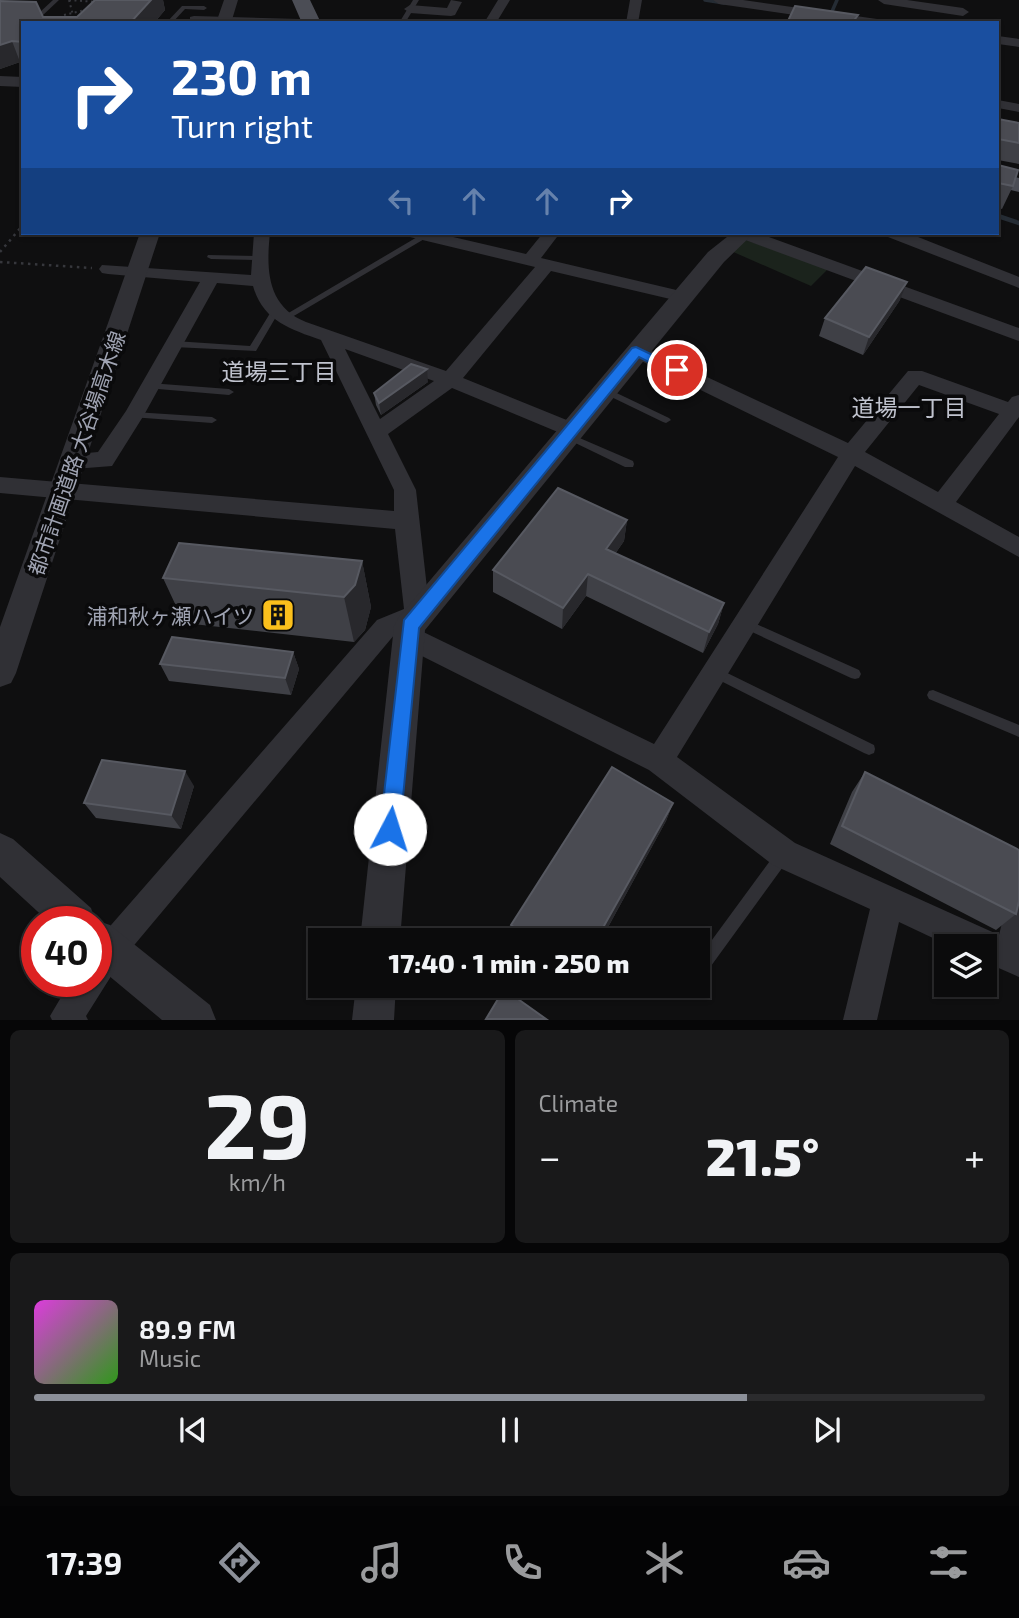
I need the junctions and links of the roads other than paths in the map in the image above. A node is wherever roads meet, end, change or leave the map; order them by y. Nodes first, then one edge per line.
1 (56, 0) edge
2 (231, 0) edge
3 (504, 0) edge
4 (636, 0) edge
5 (719, 0) edge
6 (820, 0) edge
7 (884, 0) edge
8 (456, 2) edge
9 (765, 3) edge
10 (413, 4) edge
11 (204, 8) joint
12 (45, 10) junction
13 (306, 11) edge
14 (963, 12) edge
15 (20, 14) edge
16 (53, 14) edge
17 (814, 14) junction
18 (171, 21) edge
19 (194, 21) edge
20 (224, 21) edge
21 (231, 21) edge
22 (403, 21) edge
23 (491, 21) edge
24 (632, 21) edge
25 (758, 21) edge
26 (860, 21) edge
27 (999, 40) edge
28 (1019, 43) edge
29 (0, 81) edge
30 (21, 82) edge
31 (999, 104) edge
32 (1019, 108) edge
33 (999, 180) edge
34 (1019, 185) edge
35 (149, 235) edge
36 (262, 235) edge
37 (419, 235) edge
38 (425, 235) edge
39 (551, 235) edge
40 (742, 235) edge
41 (749, 235) edge
42 (899, 235) edge
43 (259, 258) junction
44 (538, 262) junction
45 (211, 267) junction
46 (108, 269) road end
47 (137, 271) junction
48 (260, 281) junction
49 (1019, 283) edge
50 (683, 297) junction
51 (280, 314) junction
52 (1019, 335) edge
53 (329, 336) junction
54 (174, 344) junction
55 (636, 351) junction
56 (450, 380) junction
57 (149, 386) junction
58 (604, 390) junction
59 (229, 392) dead end
60 (1016, 406) edge
61 (134, 415) junction
62 (212, 421) dead end
63 (666, 421) dead end
64 (377, 431) junction
65 (570, 433) junction
66 (851, 454) junction
67 (74, 461) junction
68 (629, 464) dead end
69 (0, 485) edge
70 (65, 490) junction
71 (941, 505) junction
72 (406, 521) junction
73 (1019, 548) edge
74 (743, 623) junction
75 (412, 626) junction
76 (714, 672) junction
77 (0, 673) edge
78 (855, 674) dead end
79 (933, 695) dead end
80 (1019, 731) edge
81 (869, 749) dead end
82 (659, 761) junction
83 (0, 852) edge
84 (784, 854) junction
85 (888, 901) junction
86 (59, 906) edge
87 (1019, 910) edge
88 (381, 928) edge
89 (112, 945) edge
90 (710, 956) edge
91 (1015, 960) edge
92 (112, 970) edge
93 (78, 997) edge
94 (375, 998) edge
95 (67, 1018) edge
96 (195, 1020) edge
97 (373, 1020) edge
98 (860, 1020) edge

1 - 12 lane
2 - 20 street
3 - 23 street
4 - 24 street
5 - 9 street
6 - 17 street
7 - 14 street
8 - 10 street
9 - 17 street
9 - 25 street
10 - 22 lane
11 - 18 lane
11 - 19 street
12 - 15 lane
12 - 16 lane
13 - 21 street
17 - 26 street
27 - 28 street
29 - 30 street
31 - 32 street
33 - 34 main road
35 - 47 street, 都市計画道路 大谷場高木線
36 - 43 street
37 - 51 lane
38 - 44 street
39 - 44 street
40 - 50 street
41 - 52 street
42 - 49 street
43 - 45 lane
43 - 48 street
44 - 50 street
44 - 56 street
45 - 47 street
45 - 48 street
45 - 54 street
46 - 47 street
47 - 67 street, 都市計画道路 大谷場高木線
48 - 51 street
50 - 55 street
51 - 53 street
51 - 54 lane
53 - 56 street
53 - 64 street
54 - 57 street
55 - 58 street
55 - 66 street
56 - 64 street
56 - 65 street
57 - 59 lane
57 - 61 street
58 - 63 lane
58 - 65 street
60 - 66 street
60 - 71 street
61 - 62 lane
61 - 67 street
64 - 72 street
65 - 68 lane
65 - 75 street
66 - 71 street
66 - 74 street
67 - 70 street, 都市計画道路 大谷場高木線
69 - 70 street
70 - 72 street
70 - 77 street, 都市計画道路 大谷場高木線
71 - 73 street
72 - 75 street
74 - 76 street
74 - 78 lane
75 - 82 street
75 - 88 street
75 - 89 street
76 - 81 lane
76 - 82 street
79 - 80 lane
82 - 84 street
83 - 86 street
84 - 85 street
84 - 90 lane
85 - 91 street
85 - 98 street
87 - 91 street
92 - 96 street
93 - 95 street
94 - 97 street

